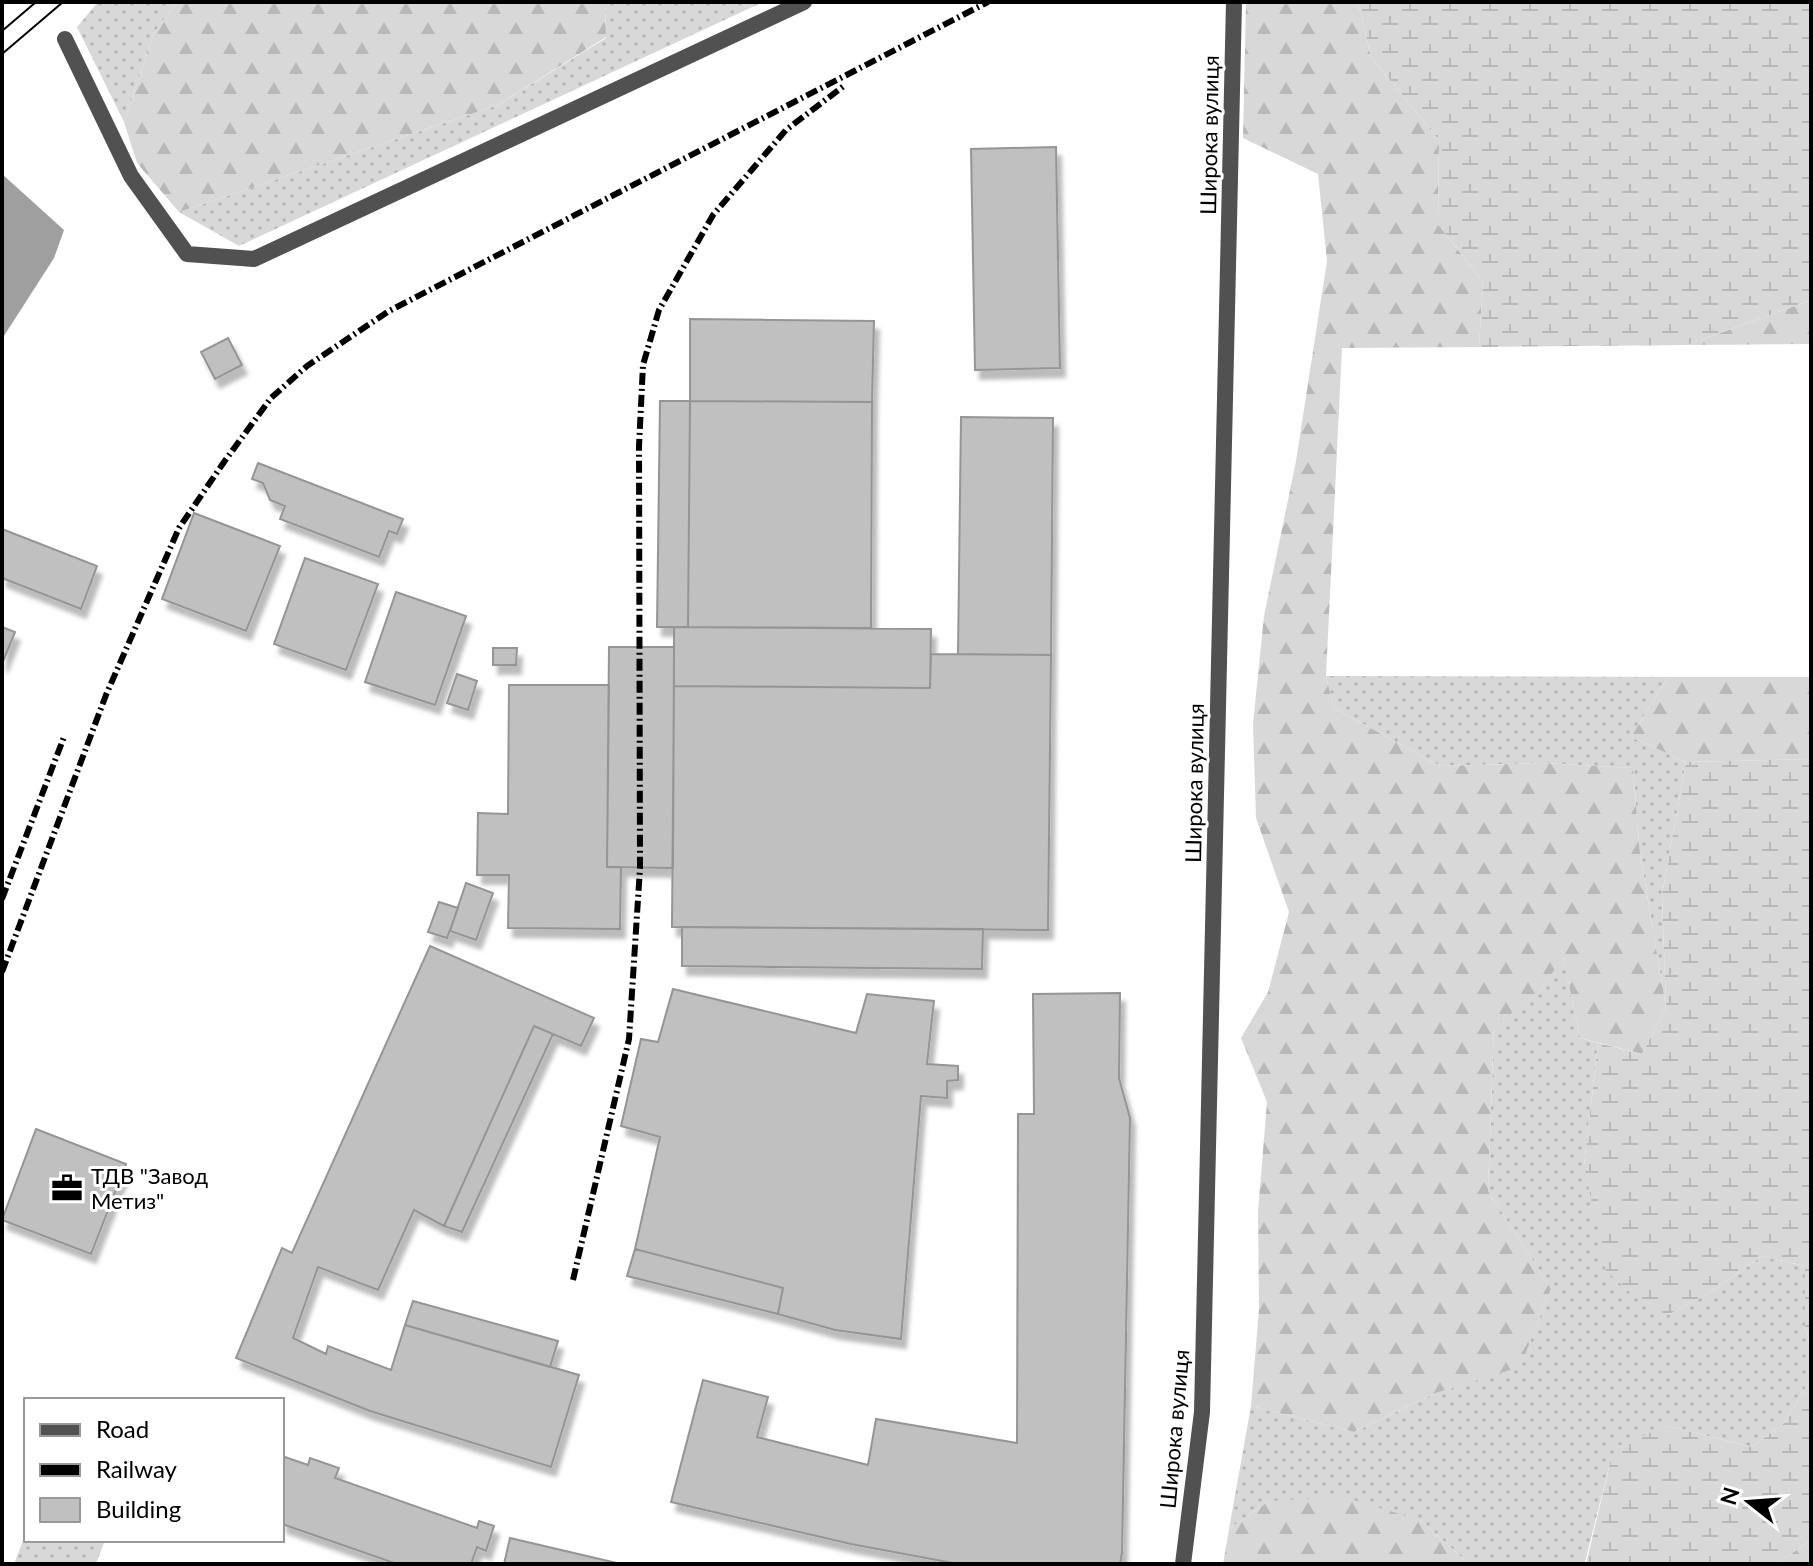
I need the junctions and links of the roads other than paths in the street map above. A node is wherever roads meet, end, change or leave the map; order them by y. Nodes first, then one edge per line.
1 (804, 2) edge
2 (1234, 2) edge
3 (65, 39) dead end
4 (1183, 1564) edge

1 - 3 street
2 - 4 street, Широка вулиця

